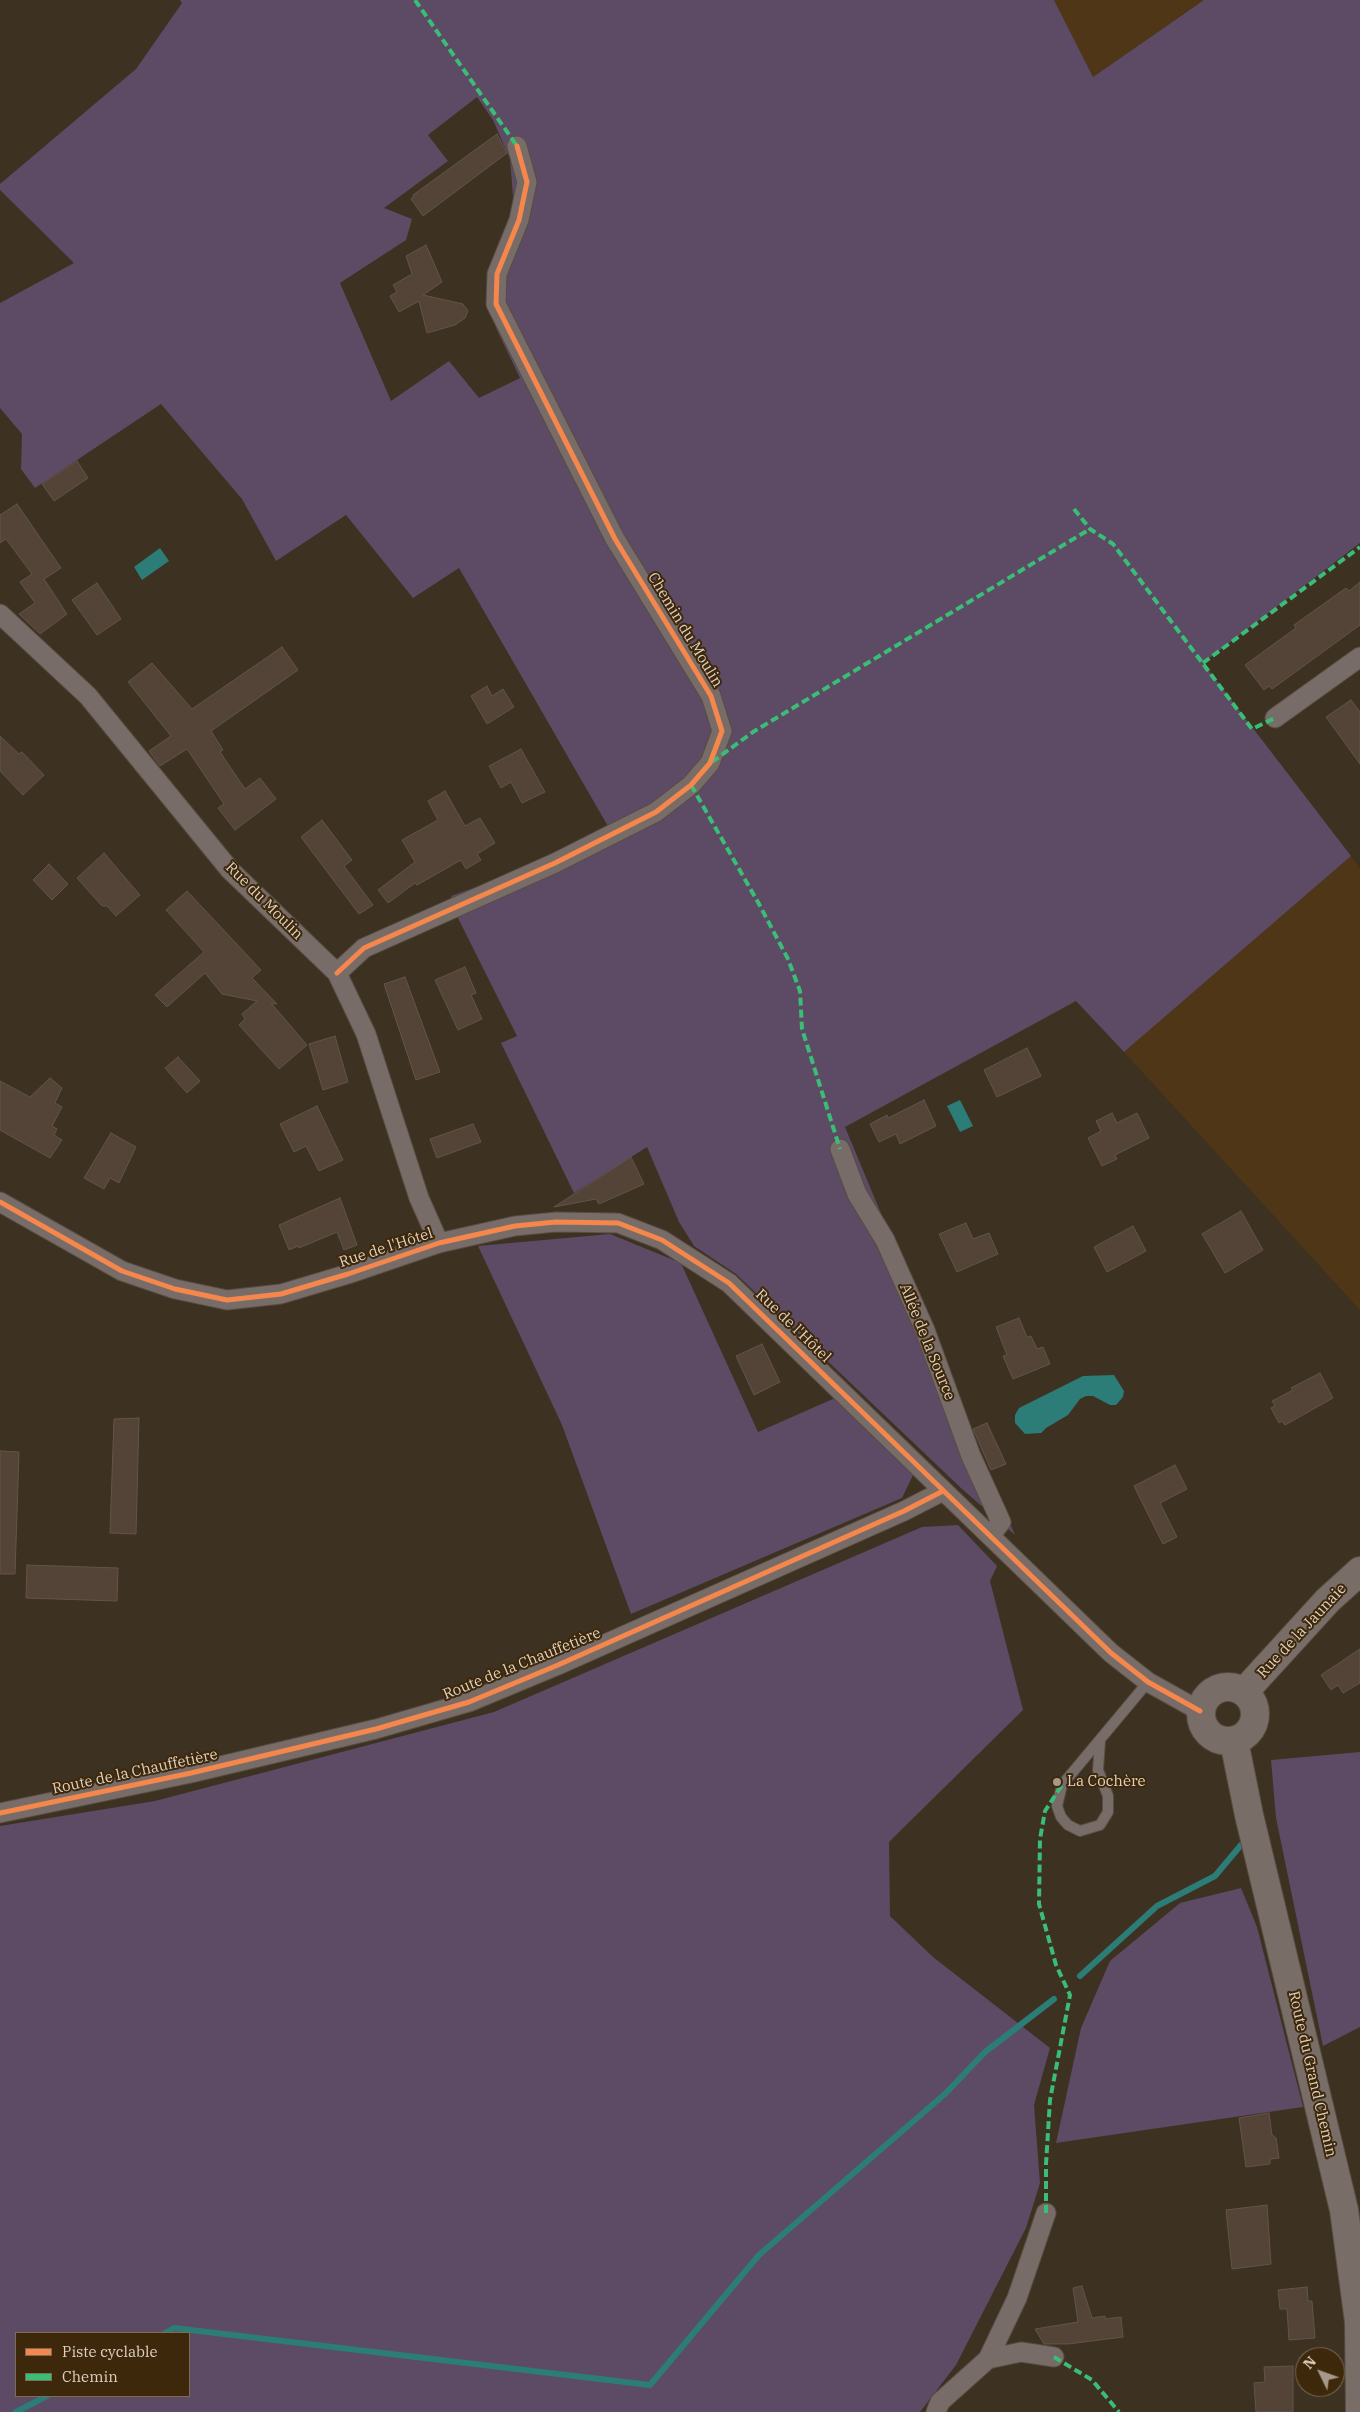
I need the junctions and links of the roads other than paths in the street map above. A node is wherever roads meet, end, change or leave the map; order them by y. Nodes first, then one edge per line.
1 (517, 146) dead end
2 (0, 614) edge
3 (1359, 661) edge
4 (1275, 718) dead end
5 (336, 973) junction
6 (840, 1149) dead end
7 (0, 1202) edge
8 (439, 1243) junction
9 (943, 1491) junction
10 (990, 1536) junction
11 (1360, 1570) edge
12 (1148, 1682) junction
13 (1244, 1692) junction
14 (1200, 1710) junction
15 (1100, 1741) junction
16 (1234, 1741) junction
17 (0, 1813) edge
18 (1046, 2213) dead end
19 (1054, 2357) dead end
20 (988, 2359) junction
21 (936, 2412) edge
22 (1360, 2412) edge

1 - 5 street, Chemin du Moulin
2 - 5 street, Rue du Moulin
3 - 4 street
5 - 8 street, Rue du Moulin
6 - 10 street, Allée de la Source
7 - 8 street, Rue de l'Hôtel
8 - 9 street, Rue de l'Hôtel
9 - 10 street, Rue de l'Hôtel
9 - 17 street, Route de la Chauffetière
10 - 12 street, Rue de l'Hôtel
11 - 13 main road, Rue de la Jaunaie
12 - 14 street, Rue de l'Hôtel
12 - 15 lane
13 - 14 main road
13 - 16 main road
14 - 16 main road
15 - 15 lane
16 - 22 main road, Route du Grand Chemin
18 - 20 street
19 - 20 street
20 - 21 street

